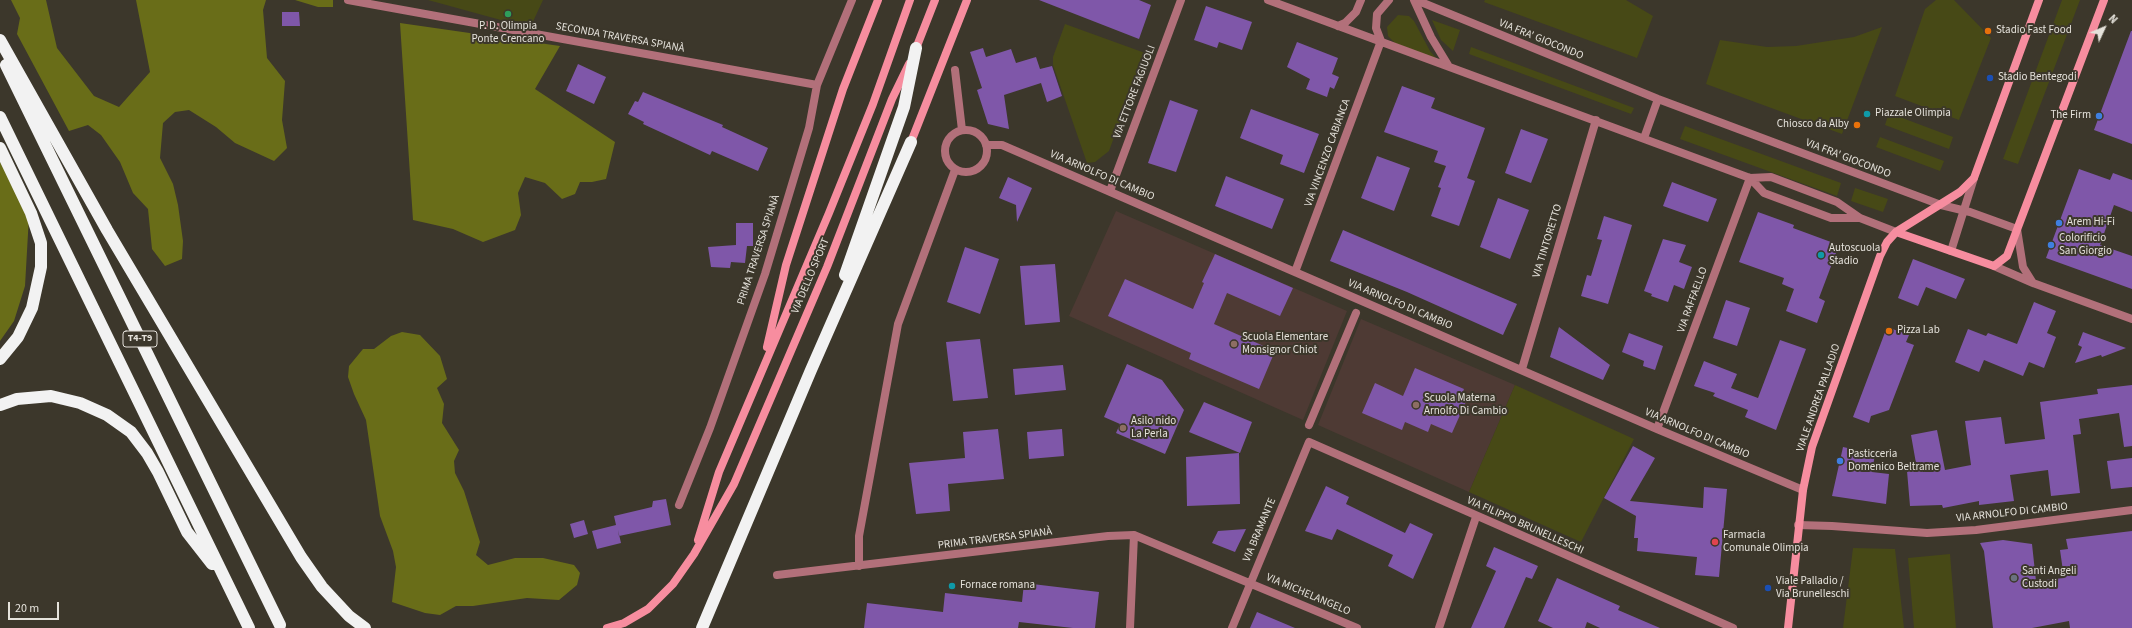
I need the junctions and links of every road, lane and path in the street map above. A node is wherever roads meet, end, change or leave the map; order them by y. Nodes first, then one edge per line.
1 (348, 0) edge
2 (852, 0) edge
3 (878, 0) edge
4 (910, 0) edge
5 (935, 0) edge
6 (967, 0) edge
7 (1181, 0) edge
8 (1268, 0) edge
9 (1361, 0) edge
10 (1389, 0) edge
11 (1415, 0) edge
12 (2039, 0) edge
13 (2104, 0) edge
14 (1338, 26) junction
15 (0, 40) edge
16 (1381, 41) junction
17 (916, 48) junction
18 (0, 54) edge
19 (1448, 65) junction
20 (955, 70) dead end
21 (817, 85) junction
22 (1658, 99) junction
23 (0, 117) edge
24 (1596, 120) junction
25 (962, 130) junction
26 (1644, 138) junction
27 (911, 142) joint
28 (986, 145) junction
29 (0, 148) edge
30 (955, 170) junction
31 (1750, 178) junction
32 (1974, 178) junction
33 (1110, 191) junction
34 (1941, 205) junction
35 (1964, 211) junction
36 (1860, 218) junction
37 (2017, 228) junction
38 (1896, 232) junction
39 (1951, 251) junction
40 (1994, 266) junction
41 (1295, 272) junction
42 (2033, 283) junction
43 (1356, 313) dead end
44 (2132, 319) edge
45 (0, 359) edge
46 (762, 367) junction
47 (1522, 369) junction
48 (811, 370) junction
49 (0, 405) edge
50 (1309, 425) dead end
51 (1657, 429) junction
52 (1309, 442) joint
53 (1803, 490) junction
54 (678, 505) dead end
55 (2132, 510) edge
56 (1476, 517) junction
57 (1798, 525) junction
58 (1134, 535) junction
59 (694, 554) junction
60 (859, 566) junction
61 (777, 575) dead end
62 (1250, 583) junction
63 (228, 586) junction
64 (280, 625) dead end
65 (249, 628) edge
66 (365, 628) edge
67 (607, 628) edge
68 (702, 628) edge
69 (1130, 628) edge
70 (1232, 628) edge
71 (1357, 628) edge
72 (1439, 628) edge
73 (1733, 628) edge
74 (1788, 628) edge

1 - 21 street, SECONDA TRAVERSA SPIANÀ
2 - 21 street, PRIMA TRAVERSA SPIANÀ
3 - 46 street
4 - 46 street, VIA DELLO SPORT
5 - 17 street, VIA DELLO SPORT
6 - 27 street
7 - 33 street, VIA ETTORE FAGIUOLI
8 - 14 street
9 - 14 street
10 - 16 street
11 - 19 street, VIA FRA' GIOCONDO
11 - 22 street, VIA FRA' GIOCONDO
12 - 32 street
13 - 37 street
14 - 16 street
15 - 66 highway
16 - 19 street
16 - 41 street, VIA VINCENZO CABIANCA
17 - 48 highway
17 - 59 street, VIA DELLO SPORT
18 - 64 highway, T4-T9
19 - 24 street
20 - 25 street
21 - 54 street, PRIMA TRAVERSA SPIANÀ
22 - 26 street
22 - 34 street, VIA FRA' GIOCONDO
23 - 63 highway, T4-T9
24 - 26 street
24 - 47 street, VIA TINTORETTO
25 - 28 street
25 - 30 street
26 - 31 street
27 - 48 highway
28 - 30 street
28 - 33 street, VIA ARNOLFO DI CAMBIO
29 - 45 highway
30 - 60 street
31 - 36 street
31 - 36 street
31 - 51 street, VIA RAFFAELLO
32 - 34 street
32 - 35 street
33 - 41 street, VIA ARNOLFO DI CAMBIO
34 - 35 street
34 - 38 street
35 - 37 street
35 - 39 street
36 - 38 street
37 - 40 street
37 - 42 street
38 - 39 street
38 - 53 street, VIALE ANDREA PALLADIO
39 - 40 street
40 - 42 street
41 - 47 street, VIA ARNOLFO DI CAMBIO
42 - 44 street
43 - 50 street
46 - 59 street, VIA DELLO SPORT
47 - 51 street, VIA ARNOLFO DI CAMBIO
48 - 68 highway
49 - 63 highway
51 - 53 street, VIA ARNOLFO DI CAMBIO
52 - 56 street, VIA FILIPPO BRUNELLESCHI
52 - 62 street, VIA BRAMANTE
53 - 57 street, VIALE ANDREA PALLADIO
55 - 57 street, VIA ARNOLFO DI CAMBIO
56 - 72 street
56 - 73 street, VIA FILIPPO BRUNELLESCHI
57 - 74 street, VIALE ANDREA PALLADIO
58 - 60 street, PRIMA TRAVERSA SPIANÀ
58 - 62 street, PRIMA TRAVERSA SPIANÀ
58 - 69 street
59 - 67 street, VIA DELLO SPORT
60 - 61 street, PRIMA TRAVERSA SPIANÀ
62 - 70 street, VIA BRAMANTE
62 - 71 street, VIA MICHELANGELO
63 - 65 highway, T4-T9

